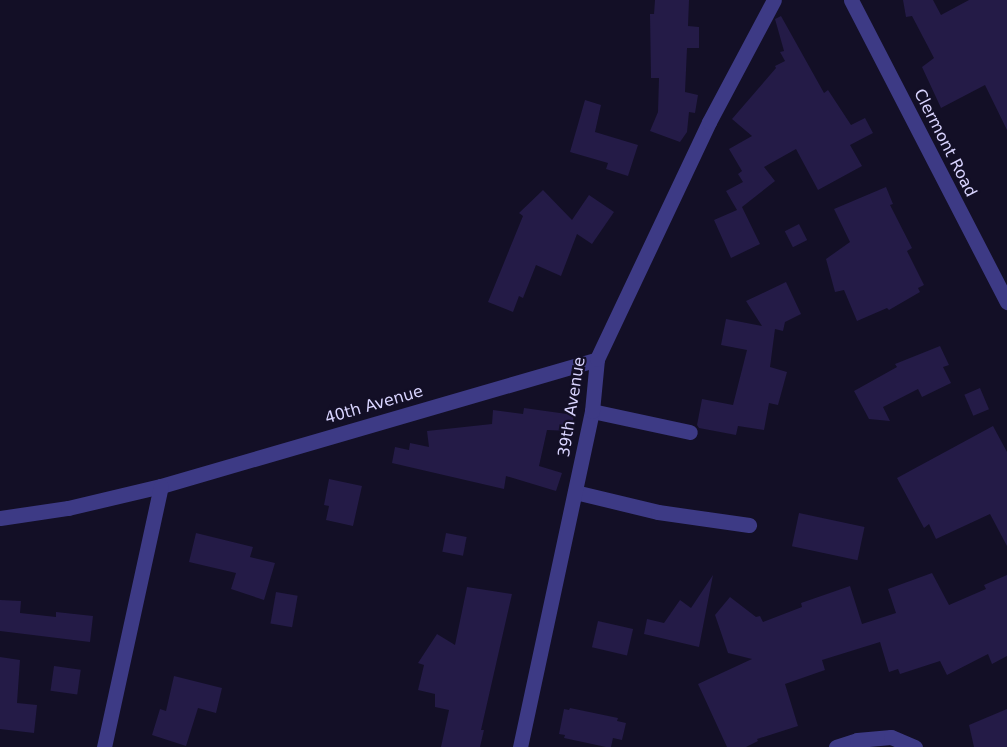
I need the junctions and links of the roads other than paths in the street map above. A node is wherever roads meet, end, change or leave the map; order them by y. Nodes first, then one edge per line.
1 (774, 0) edge
2 (850, 0) edge
3 (1007, 302) edge
4 (597, 359) junction
5 (592, 411) junction
6 (690, 432) dead end
7 (161, 486) junction
8 (575, 492) junction
9 (0, 518) edge
10 (749, 525) dead end
11 (105, 747) edge
12 (520, 747) edge
13 (837, 747) edge
14 (915, 747) edge

1 - 4 street, 39th Avenue
2 - 3 street, Clermont Road
4 - 5 street, 39th Avenue
4 - 7 street, 40th Avenue
5 - 6 street
5 - 8 street, 39th Avenue
7 - 9 street, 40th Avenue
7 - 11 street
8 - 10 street
8 - 12 street, 39th Avenue
13 - 14 street

